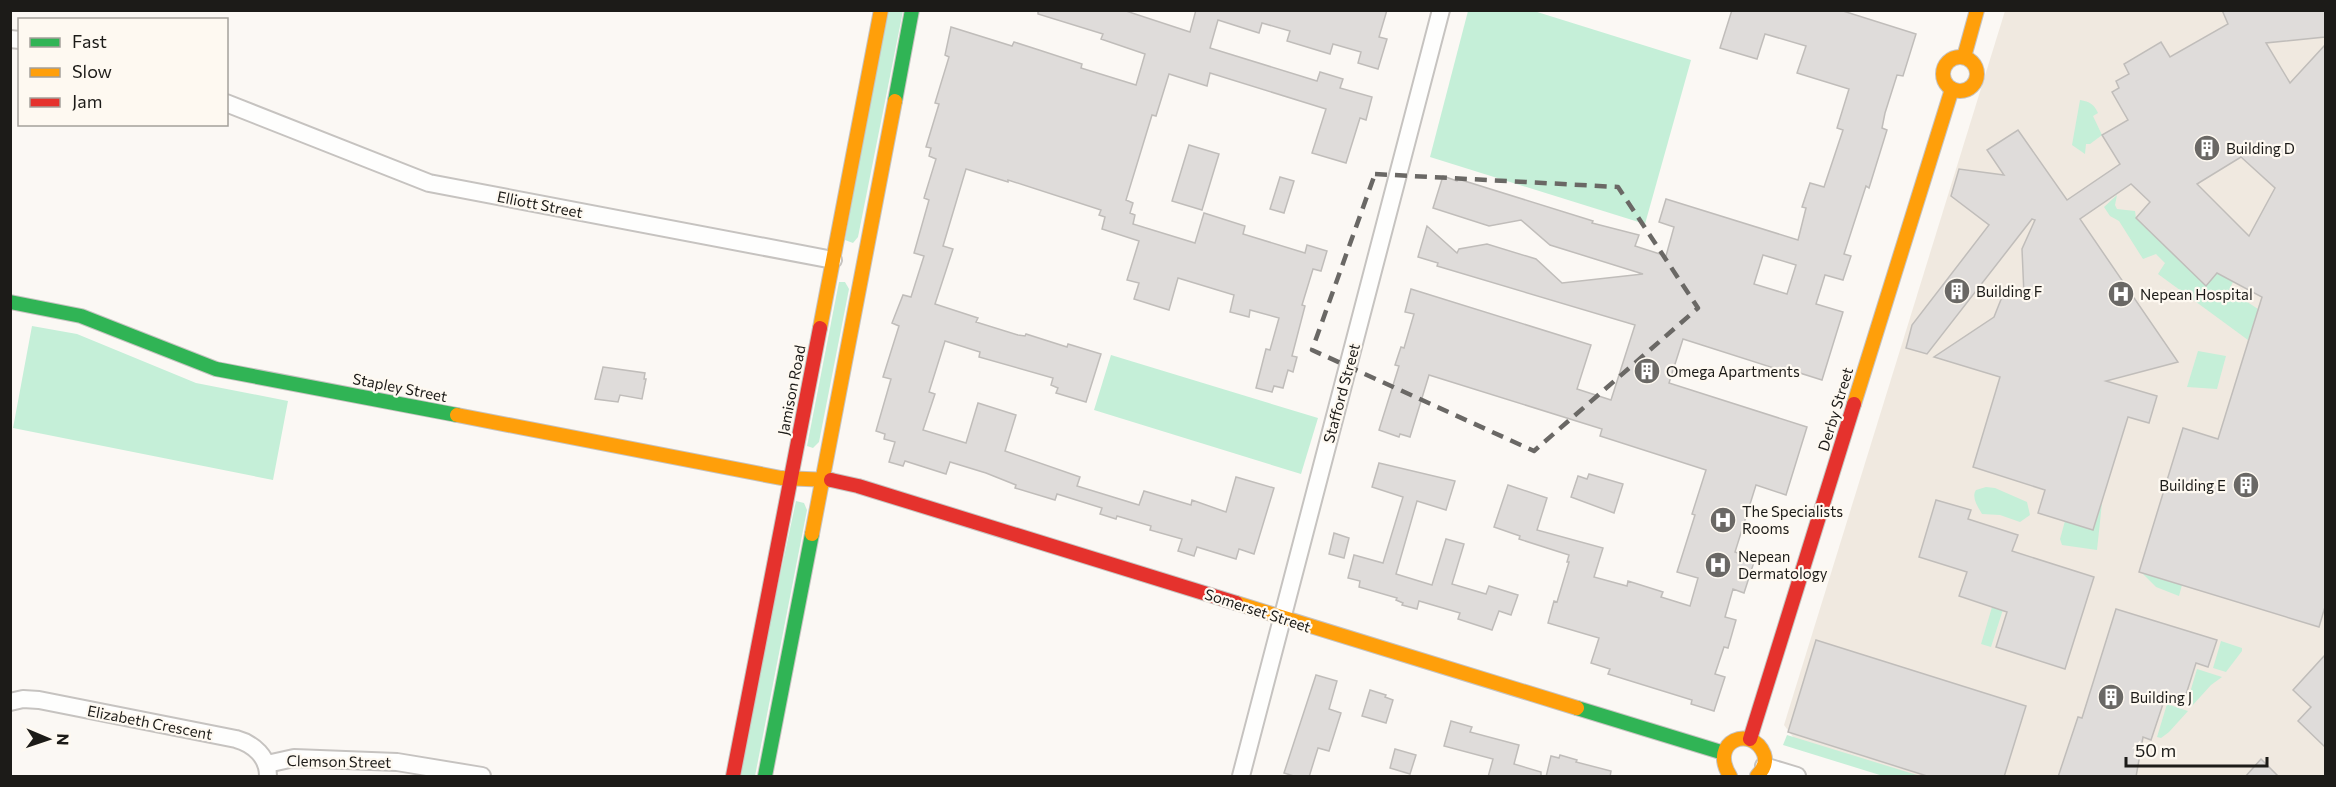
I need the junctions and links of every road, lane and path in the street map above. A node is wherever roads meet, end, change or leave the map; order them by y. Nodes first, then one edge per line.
1 (881, 10) edge
2 (912, 10) edge
3 (1441, 10) edge
4 (1977, 10) edge
5 (1964, 57) junction
6 (1952, 89) junction
7 (228, 104) edge
8 (848, 263) junction
9 (10, 302) edge
10 (821, 479) junction
11 (791, 480) junction
12 (1282, 617) junction
13 (10, 702) edge
14 (1750, 740) junction
15 (1724, 753) junction
16 (267, 770) edge
17 (1761, 771) edge
18 (482, 777) edge
19 (733, 777) edge
20 (765, 777) edge
21 (1241, 777) edge
22 (1730, 777) edge
23 (1797, 777) edge

1 - 8 street, Jamison Road
2 - 8 street, Jamison Road
3 - 12 street, Stafford Street
4 - 5 street
5 - 6 street
5 - 6 street
6 - 14 street, Derby Street
7 - 8 street, Elliott Street
8 - 10 street, Jamison Road
8 - 11 street, Jamison Road
9 - 11 street, Stapley Street
10 - 11 street, Somerset Street
10 - 12 street, Somerset Street
10 - 20 street, Jamison Road
11 - 19 street, Jamison Road
12 - 15 street, Somerset Street
12 - 21 street, Stafford Street
13 - 16 street, Elizabeth Crescent
14 - 15 street
14 - 17 street
15 - 22 street
16 - 18 street, Clemson Street
17 - 23 street

